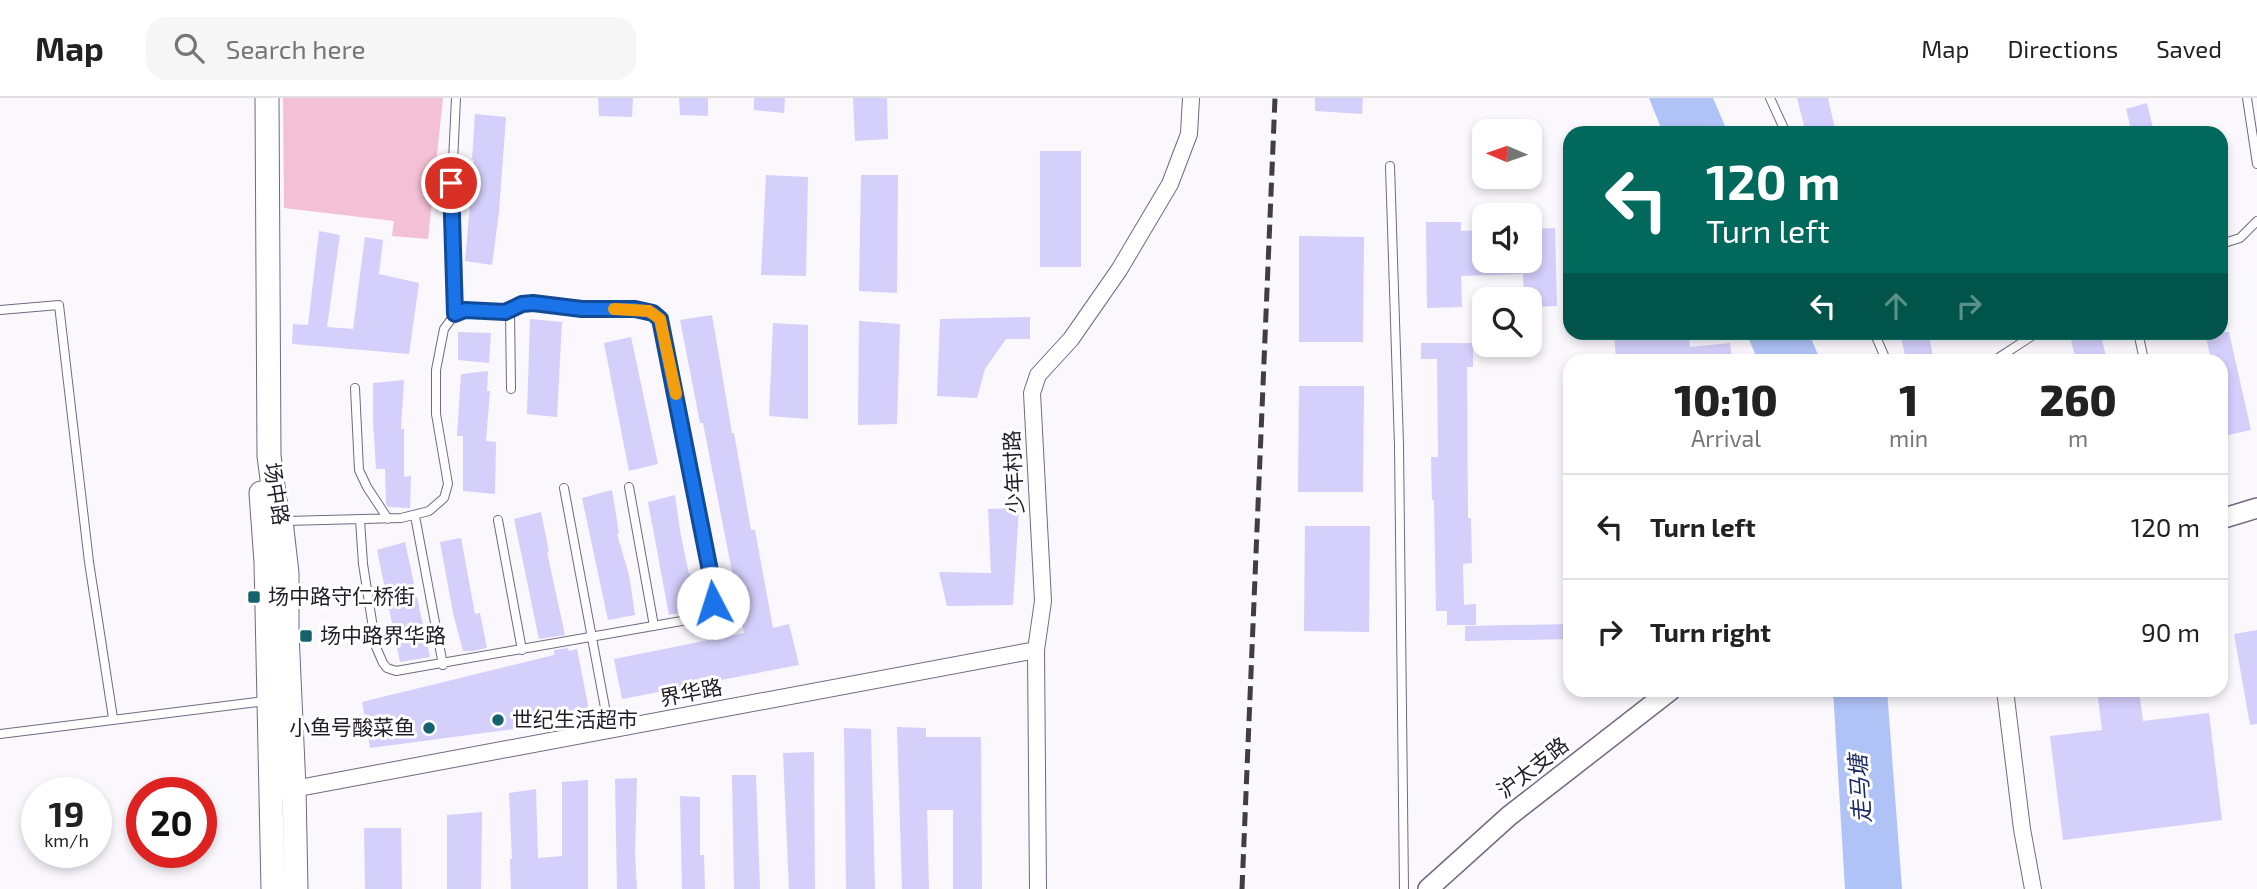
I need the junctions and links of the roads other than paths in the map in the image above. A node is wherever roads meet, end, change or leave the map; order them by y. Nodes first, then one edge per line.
1 (253, 98) edge
2 (267, 98) edge
3 (456, 98) edge
4 (1191, 98) edge
5 (1770, 98) edge
6 (2247, 98) edge
7 (1783, 126) edge
8 (2257, 164) edge
9 (1390, 166) dead end
10 (2257, 221) edge
11 (2228, 242) edge
12 (0, 310) edge
13 (510, 310) junction
14 (455, 314) junction
15 (2025, 340) edge
16 (2003, 354) edge
17 (355, 388) dead end
18 (511, 389) dead end
19 (629, 487) dead end
20 (564, 488) dead end
21 (2257, 508) edge
22 (415, 516) junction
23 (2228, 517) edge
24 (388, 519) junction
25 (360, 520) junction
26 (498, 520) dead end
27 (272, 521) junction
28 (654, 626) junction
29 (592, 637) junction
30 (522, 650) junction
31 (1036, 650) junction
32 (443, 665) junction
33 (1662, 697) edge
34 (2006, 697) edge
35 (268, 700) junction
36 (113, 718) junction
37 (609, 730) junction
38 (0, 734) edge
39 (283, 791) junction
40 (273, 889) edge
41 (296, 889) edge
42 (1038, 889) edge
43 (1404, 889) edge
44 (1428, 889) edge
45 (2033, 889) edge

1 - 27 main road, 场中路
2 - 27 main road, 场中路
3 - 14 lane
4 - 31 street, 少年村路
5 - 7 lane
6 - 8 lane
9 - 43 lane
10 - 11 lane
12 - 36 lane
13 - 14 lane
13 - 18 lane
13 - 28 lane
14 - 22 lane
15 - 16 lane
17 - 24 lane
19 - 28 lane
20 - 29 lane
21 - 23 street
22 - 24 lane
22 - 32 lane
24 - 25 lane
25 - 27 lane
25 - 32 lane
26 - 30 lane
27 - 35 main road, 场中路
27 - 39 main road, 场中路
28 - 29 lane
29 - 30 lane
29 - 37 lane
30 - 32 lane
31 - 37 street, 界华路
31 - 42 street, 少年村路
33 - 44 street, 沪太支路
34 - 45 street
35 - 36 lane
35 - 39 main road, 场中路
36 - 38 lane
37 - 39 street, 界华路
39 - 40 main road, 场中路
39 - 41 main road, 场中路

